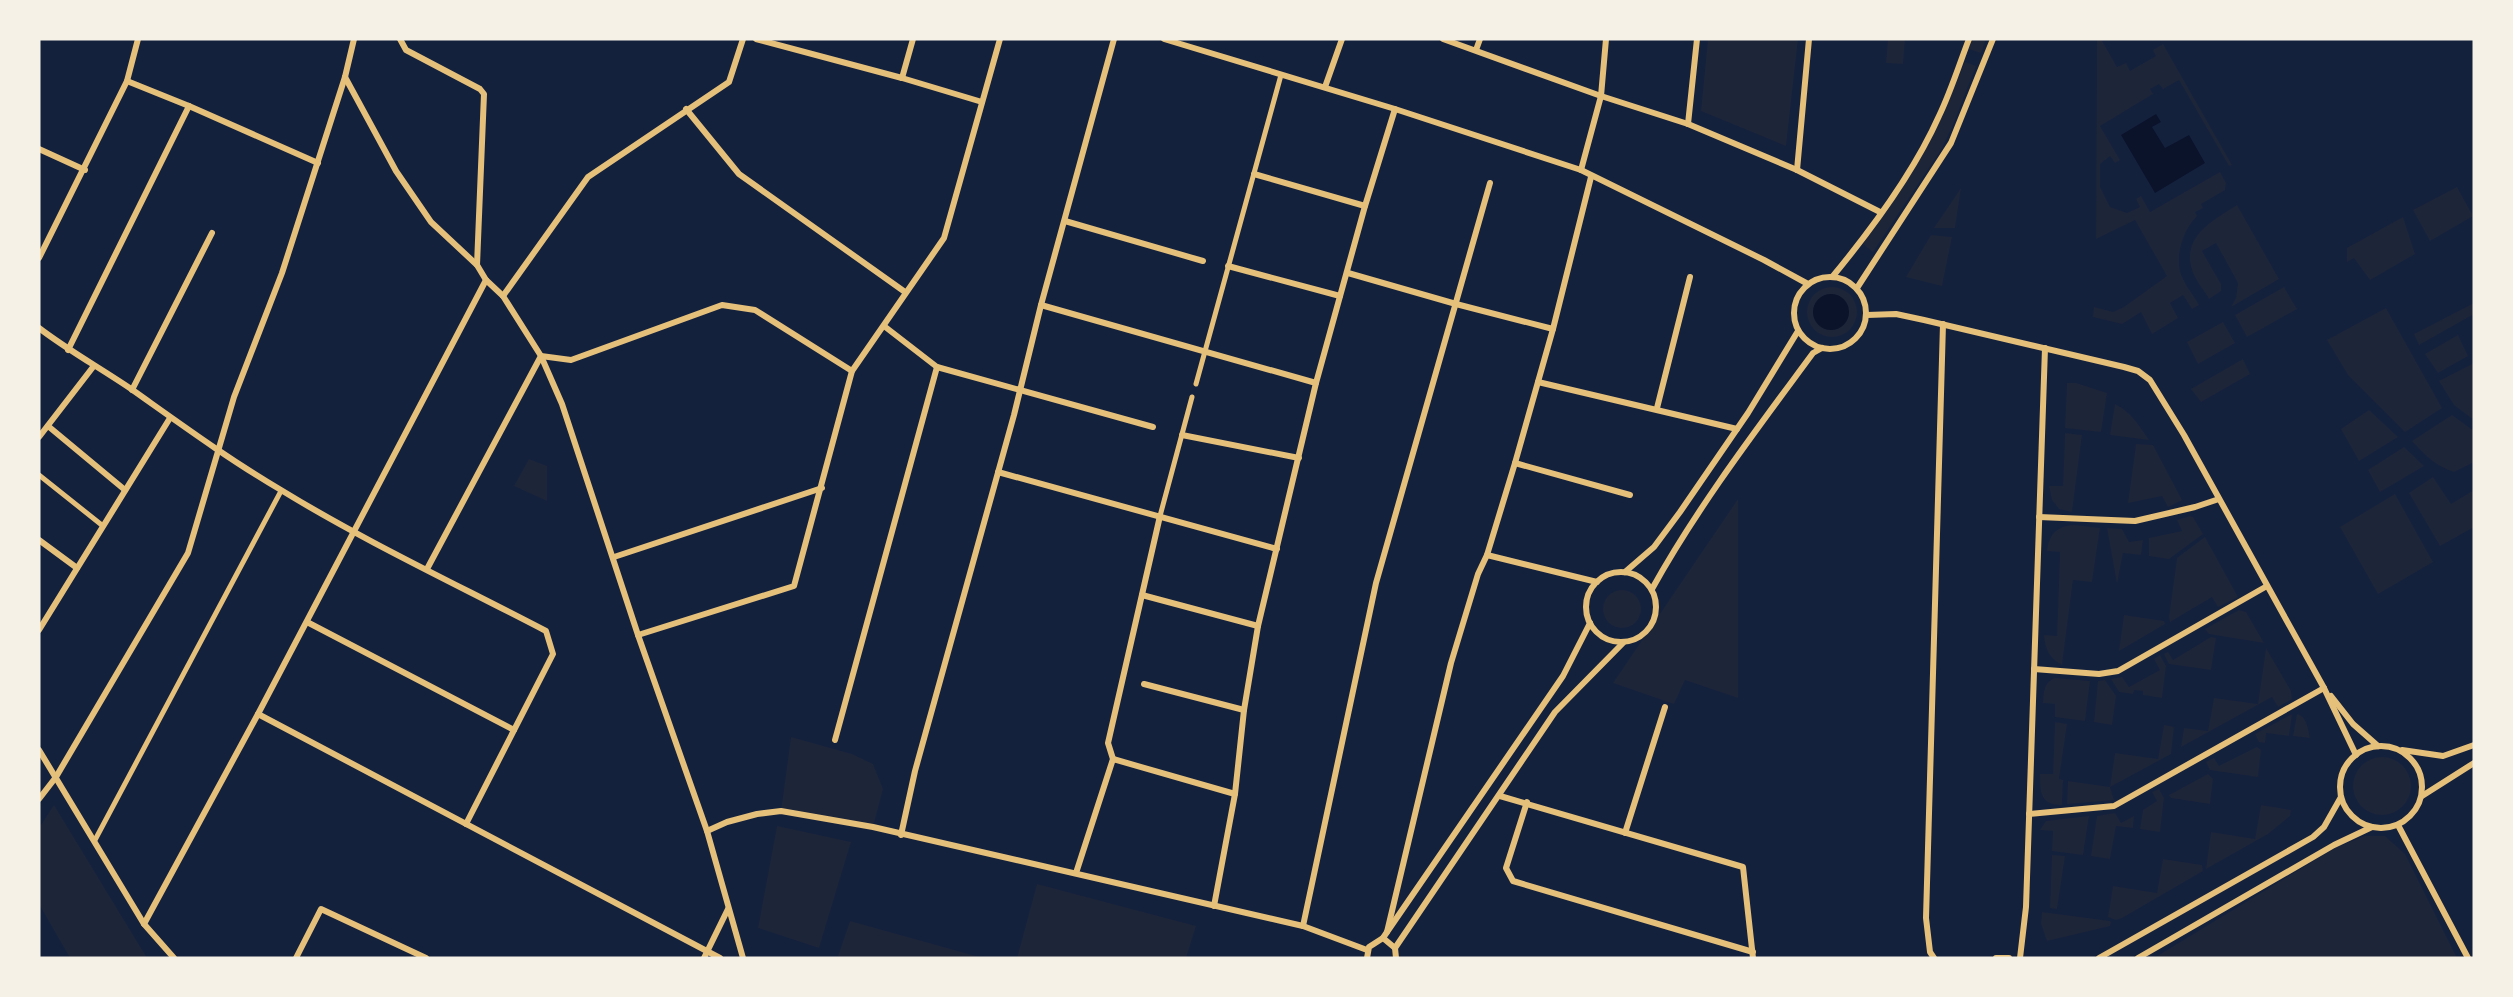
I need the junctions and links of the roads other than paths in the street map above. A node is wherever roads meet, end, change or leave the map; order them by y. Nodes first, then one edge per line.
1 (138, 39) edge
2 (354, 39) edge
3 (400, 39) edge
4 (743, 39) edge
5 (756, 39) edge
6 (913, 39) edge
7 (1000, 39) edge
8 (1114, 39) edge
9 (1342, 39) edge
10 (1443, 39) edge
11 (1480, 39) edge
12 (1606, 39) edge
13 (1697, 39) edge
14 (1809, 39) edge
15 (1969, 39) edge
16 (1992, 39) edge
17 (1169, 40) edge
18 (1476, 50) junction
19 (1281, 75) junction
20 (345, 77) junction
21 (902, 78) junction
22 (127, 81) junction
23 (1325, 87) junction
24 (1601, 96) junction
25 (982, 102) junction
26 (189, 106) junction
27 (1395, 109) junction
28 (686, 110) junction
29 (1688, 124) junction
30 (39, 149) edge
31 (318, 164) junction
32 (84, 170) junction
33 (1581, 170) junction
34 (1797, 170) junction
35 (1254, 174) junction
36 (1591, 177) junction
37 (1490, 183) dead end
38 (1365, 206) junction
39 (1880, 212) junction
40 (1065, 221) junction
41 (212, 233) dead end
42 (39, 258) edge
43 (1203, 261) dead end
44 (477, 265) junction
45 (1228, 266) junction
46 (1348, 273) junction
47 (1833, 276) junction
48 (1690, 277) dead end
49 (486, 280) junction
50 (1808, 284) junction
51 (1857, 288) junction
52 (905, 292) junction
53 (503, 296) junction
54 (1340, 296) junction
55 (1456, 304) junction
56 (1041, 305) junction
57 (1867, 315) junction
58 (1943, 324) junction
59 (884, 326) junction
60 (39, 328) edge
61 (1553, 329) junction
62 (1798, 331) junction
63 (1822, 348) junction
64 (2045, 348) junction
65 (68, 350) junction
66 (1205, 351) junction
67 (541, 356) junction
68 (93, 367) junction
69 (938, 367) junction
70 (852, 371) junction
71 (1538, 382) junction
72 (1316, 383) junction
73 (1196, 384) dead end
74 (132, 390) junction
75 (1021, 390) junction
76 (1192, 397) dead end
77 (1657, 408) junction
78 (170, 418) junction
79 (48, 426) junction
80 (1153, 427) dead end
81 (1737, 429) junction
82 (1182, 435) junction
83 (39, 438) edge
84 (219, 453) junction
85 (1299, 458) junction
86 (1515, 463) junction
87 (998, 472) junction
88 (39, 475) edge
89 (822, 488) junction
90 (125, 490) junction
91 (281, 491) junction
92 (1630, 495) dead end
93 (2219, 499) junction
94 (1160, 516) junction
95 (2039, 517) junction
96 (103, 526) junction
97 (354, 532) junction
98 (39, 540) edge
99 (1277, 549) junction
100 (1487, 555) junction
101 (614, 557) junction
102 (77, 568) junction
103 (428, 569) junction
104 (1624, 572) junction
105 (1597, 582) junction
106 (2267, 586) junction
107 (1652, 589) junction
108 (1142, 595) junction
109 (307, 622) junction
110 (1590, 623) junction
111 (1258, 626) junction
112 (39, 630) edge
113 (638, 634) junction
114 (1623, 642) junction
115 (2034, 669) junction
116 (1144, 684) dead end
117 (2324, 688) junction
118 (1665, 707) dead end
119 (1244, 710) junction
120 (258, 714) junction
121 (514, 730) junction
122 (835, 740) dead end
123 (2474, 745) edge
124 (2378, 746) junction
125 (39, 750) edge
126 (2398, 750) junction
127 (2356, 755) junction
128 (1113, 759) junction
129 (2474, 763) edge
130 (56, 777) junction
131 (1235, 794) junction
132 (1500, 796) junction
133 (2422, 796) junction
134 (2341, 798) junction
135 (39, 799) edge
136 (1527, 802) junction
137 (2029, 814) junction
138 (466, 824) junction
139 (2398, 825) junction
140 (2372, 828) junction
141 (708, 831) junction
142 (1625, 833) junction
143 (901, 835) junction
144 (95, 840) junction
145 (1076, 873) junction
146 (1214, 906) junction
147 (728, 908) junction
148 (144, 924) junction
149 (1303, 927) junction
150 (1385, 935) junction
151 (1395, 948) junction
152 (1367, 950) junction
153 (705, 955) edge
154 (1753, 955) edge
155 (174, 958) edge
156 (296, 958) edge
157 (426, 958) edge
158 (720, 958) edge
159 (742, 958) edge
160 (1367, 958) edge
161 (1396, 958) edge
162 (1934, 958) edge
163 (1996, 958) edge
164 (2009, 958) edge
165 (2020, 958) edge
166 (2099, 958) edge
167 (2138, 958) edge
168 (2468, 958) edge

1 - 22 street
2 - 20 street
3 - 44 street
4 - 28 street
5 - 21 street
6 - 21 street
7 - 25 street
8 - 40 street
9 - 23 street
10 - 18 street
11 - 18 street
12 - 24 street
13 - 29 street
14 - 34 street
15 - 39 street
16 - 51 street
17 - 19 street
18 - 24 street
19 - 23 street
19 - 35 street
20 - 31 street
20 - 44 street
21 - 25 street
22 - 26 street
22 - 32 street
23 - 27 street
24 - 29 street
24 - 33 street
25 - 52 street
26 - 31 street
26 - 65 street
27 - 33 street
27 - 38 street
28 - 52 street
28 - 53 street
29 - 34 street
30 - 32 street
31 - 84 street
32 - 42 street
33 - 36 street
34 - 39 street
35 - 38 street
35 - 45 street
36 - 50 street
36 - 61 street
37 - 55 street
38 - 46 street
39 - 47 street
40 - 43 street
40 - 56 street
41 - 74 street
44 - 49 street
45 - 54 street
45 - 66 street
46 - 54 street
46 - 55 street
47 - 50 street
47 - 51 street
48 - 77 street
49 - 53 street
49 - 97 street
50 - 62 street
51 - 57 street
52 - 59 street
53 - 67 street
54 - 72 street
55 - 61 street
55 - 149 street
56 - 66 street
56 - 75 street
57 - 58 street
57 - 63 street
58 - 64 street
58 - 162 street
59 - 69 street
59 - 70 street
60 - 65 street
61 - 71 street
62 - 63 street
62 - 81 street
63 - 107 street
64 - 93 street
64 - 95 street
65 - 68 street
66 - 72 street
66 - 73 street
67 - 70 street
67 - 101 street
67 - 103 street
68 - 74 street
68 - 79 street
69 - 75 street
69 - 122 street
70 - 89 street
71 - 77 street
71 - 86 street
72 - 85 street
74 - 78 street
75 - 80 street
75 - 87 street
76 - 82 street
77 - 81 street
78 - 84 street
78 - 90 street
79 - 83 street
79 - 90 street
81 - 104 street
82 - 85 street
82 - 94 street
84 - 91 street
84 - 130 street
85 - 99 street
86 - 92 street
86 - 100 street
87 - 94 street
87 - 143 street
88 - 96 street
89 - 101 street
89 - 113 street
90 - 96 street
91 - 97 street
91 - 144 street
93 - 95 street
93 - 106 street
94 - 99 street
94 - 108 street
95 - 115 street
96 - 102 street
97 - 103 street
97 - 109 street
98 - 102 street
99 - 111 street
100 - 105 street
100 - 150 street
101 - 113 street
102 - 112 street
103 - 121 street
104 - 105 street
104 - 107 street
105 - 110 street
106 - 115 street
106 - 117 street
107 - 114 street
108 - 111 street
108 - 128 street
109 - 120 street
109 - 121 street
110 - 114 street
110 - 150 street
111 - 119 street
113 - 141 street
114 - 132 street
115 - 137 street
116 - 119 street
117 - 124 street
117 - 127 street
117 - 137 street
118 - 142 street
119 - 131 street
120 - 138 street
120 - 148 street
121 - 138 street
123 - 126 street
124 - 126 street
124 - 127 street
125 - 130 street
126 - 133 street
127 - 134 street
128 - 131 street
128 - 145 street
129 - 133 street
130 - 135 street
130 - 144 street
131 - 146 street
132 - 136 street
132 - 151 street
133 - 139 street
134 - 140 street
134 - 166 street
136 - 142 street
136 - 154 street
137 - 165 street
138 - 153 street
139 - 140 street
139 - 168 street
140 - 167 street
141 - 143 street
141 - 147 street
142 - 154 street
143 - 145 street
144 - 148 street
145 - 146 street
146 - 149 street
147 - 153 street
147 - 159 street
148 - 155 street
149 - 152 street
150 - 151 street
150 - 152 street
151 - 161 street
152 - 160 street
153 - 158 street
156 - 157 street
163 - 164 street

